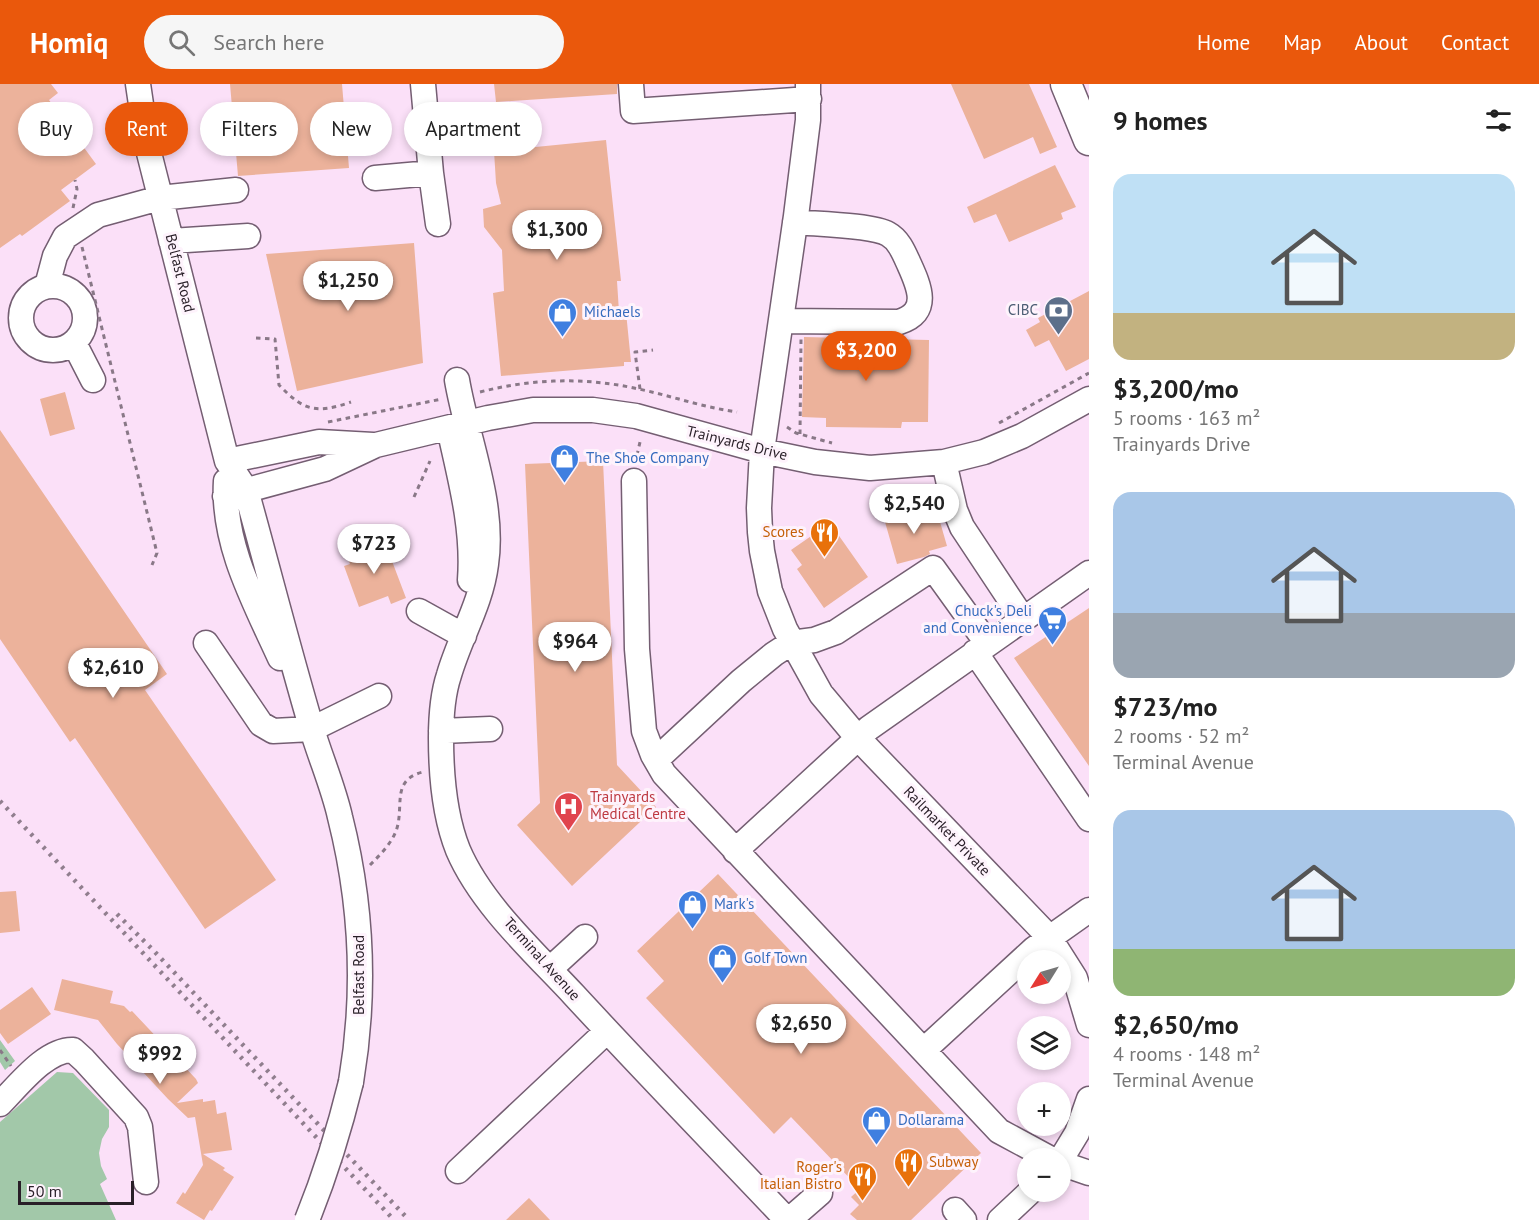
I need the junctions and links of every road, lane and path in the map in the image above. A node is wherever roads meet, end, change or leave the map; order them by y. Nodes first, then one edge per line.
1 (138, 84) edge
2 (423, 84) edge
3 (631, 84) edge
4 (1066, 84) edge
5 (1071, 84) edge
6 (809, 91) edge
7 (1089, 114) edge
8 (1089, 140) edge
9 (431, 173) junction
10 (375, 178) dead end
11 (75, 180) dead end
12 (236, 190) dead end
13 (160, 198) junction
14 (795, 222) junction
15 (438, 224) dead end
16 (78, 229) junction
17 (248, 236) dead end
18 (171, 241) junction
19 (47, 286) junction
20 (780, 321) junction
21 (803, 331) dead end
22 (256, 338) dead end
23 (74, 343) junction
24 (653, 350) dead end
25 (1089, 373) edge
26 (93, 380) dead end
27 (452, 389) joint
28 (640, 389) junction
29 (480, 392) dead end
30 (1089, 399) edge
31 (351, 402) dead end
32 (737, 412) dead end
33 (321, 423) dead end
34 (458, 425) junction
35 (994, 425) dead end
36 (787, 427) dead end
37 (800, 434) junction
38 (833, 443) dead end
39 (376, 445) junction
40 (762, 451) junction
41 (227, 461) junction
42 (430, 461) dead end
43 (944, 462) junction
44 (634, 481) dead end
45 (235, 493) junction
46 (414, 498) dead end
47 (152, 565) dead end
48 (1089, 573) edge
49 (419, 611) dead end
50 (1023, 619) junction
51 (464, 636) junction
52 (206, 643) dead end
53 (791, 643) junction
54 (981, 648) junction
55 (379, 696) dead end
56 (312, 729) junction
57 (490, 729) dead end
58 (441, 731) junction
59 (857, 737) junction
60 (656, 760) junction
61 (442, 770) junction
62 (1089, 819) edge
63 (735, 851) junction
64 (370, 865) dead end
65 (1089, 910) edge
66 (585, 937) dead end
67 (1049, 937) junction
68 (550, 969) junction
69 (1089, 1025) edge
70 (608, 1031) junction
71 (924, 1050) junction
72 (1089, 1100) edge
73 (0, 1104) edge
74 (1029, 1148) edge
75 (1069, 1148) edge
76 (1071, 1166) edge
77 (458, 1171) dead end
78 (1089, 1173) edge
79 (146, 1182) dead end
80 (820, 1193) dead end
81 (1019, 1202) edge
82 (307, 1220) edge
83 (788, 1220) edge
84 (1000, 1220) edge

1 - 13 street, Belfast Road
2 - 9 street
3 - 6 street
4 - 8 main road
5 - 7 main road
6 - 14 street, Railmarket Private
9 - 10 street
9 - 15 street
11 - 16 path
12 - 13 street
13 - 16 street
13 - 18 street, Belfast Road
14 - 20 street, Railmarket Private
14 - 20 street
16 - 19 street
16 - 47 path
17 - 18 street
18 - 41 street, Belfast Road
19 - 23 street
19 - 23 street
20 - 40 street, Railmarket Private
21 - 37 path
22 - 31 path
23 - 26 street
24 - 28 path
25 - 35 path
27 - 33 path
27 - 34 street, Terminal Avenue
28 - 29 path
28 - 32 path
30 - 43 street, Trainyards Drive
34 - 39 street, Trainyards Drive
34 - 40 street, Trainyards Drive
34 - 51 street, Terminal Avenue
36 - 37 path
37 - 38 path
39 - 41 street, Trainyards Drive
39 - 45 street, Trainyards Drive
40 - 43 street, Trainyards Drive
40 - 53 street, Railmarket Private
41 - 45 street, Belfast Road
42 - 46 path
43 - 50 street
44 - 60 street
45 - 56 street, Belfast Road
48 - 50 street
49 - 51 street
50 - 54 street
51 - 58 street, Terminal Avenue
52 - 56 street
53 - 54 street
53 - 59 street, Railmarket Private
53 - 60 street
54 - 59 street
54 - 62 street
55 - 56 street
56 - 82 street, Belfast Road, bridge
57 - 58 street
58 - 61 street, Terminal Avenue
59 - 63 street
59 - 67 street, Railmarket Private
60 - 63 street
61 - 64 path
61 - 68 street, Terminal Avenue
63 - 71 street
65 - 67 street
66 - 68 street
67 - 69 street, Railmarket Private
67 - 71 street
68 - 70 street, Terminal Avenue
70 - 77 street
70 - 83 street, Terminal Avenue
71 - 74 street
72 - 75 street
73 - 79 street
76 - 78 street
80 - 83 street
81 - 84 street

